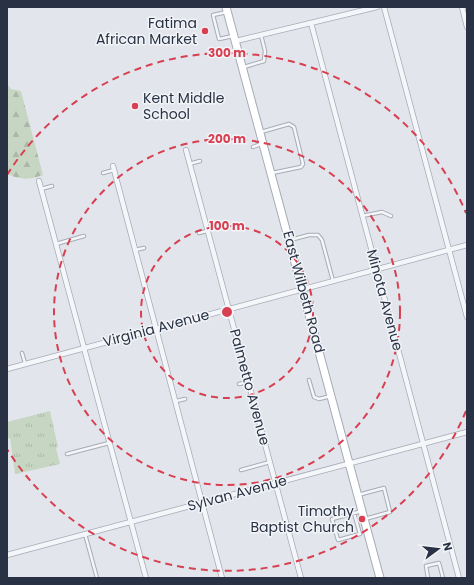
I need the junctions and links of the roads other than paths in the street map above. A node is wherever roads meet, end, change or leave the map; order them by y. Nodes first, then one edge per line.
1 (377, 7) edge
2 (384, 7) edge
3 (462, 7) edge
4 (227, 9) edge
5 (311, 23) junction
6 (467, 26) edge
7 (261, 35) junction
8 (235, 38) junction
9 (243, 67) junction
10 (260, 132) junction
11 (264, 144) junction
12 (253, 147) dead end
13 (186, 150) dead end
14 (200, 161) dead end
15 (190, 164) junction
16 (113, 168) joint
17 (103, 173) dead end
18 (272, 173) junction
19 (39, 181) dead end
20 (52, 186) dead end
21 (41, 189) junction
22 (362, 216) junction
23 (391, 216) dead end
24 (208, 231) junction
25 (199, 233) dead end
26 (84, 236) dead end
27 (290, 240) junction
28 (56, 245) junction
29 (467, 245) edge
30 (144, 248) dead end
31 (135, 250) junction
32 (450, 250) junction
33 (377, 269) junction
34 (333, 281) junction
35 (303, 289) junction
36 (229, 309) junction
37 (467, 317) edge
38 (156, 328) junction
39 (84, 347) junction
40 (22, 353) dead end
41 (25, 363) junction
42 (7, 369) edge
43 (309, 380) dead end
44 (248, 381) junction
45 (239, 384) dead end
46 (331, 396) junction
47 (185, 399) dead end
48 (175, 401) junction
49 (467, 432) edge
50 (109, 442) junction
51 (424, 443) junction
52 (67, 454) dead end
53 (270, 462) junction
54 (350, 463) junction
55 (241, 470) dead end
56 (276, 483) junction
57 (358, 495) junction
58 (202, 503) junction
59 (362, 511) junction
60 (354, 513) junction
61 (364, 519) junction
62 (131, 522) junction
63 (84, 534) junction
64 (7, 555) edge
65 (97, 578) edge
66 (146, 578) edge
67 (222, 578) edge
68 (301, 578) edge
69 (380, 578) edge
70 (428, 578) edge
71 (443, 578) edge
72 (459, 578) edge

1 - 5 street
2 - 32 street
3 - 6 street
4 - 8 main road, East Wilbeth Road
4 - 8 lane
5 - 7 street
5 - 22 street, Minota Avenue
7 - 8 street
7 - 9 lane
8 - 9 main road, East Wilbeth Road
9 - 10 main road, East Wilbeth Road
10 - 11 main road, East Wilbeth Road
10 - 18 lane
11 - 12 lane
11 - 18 main road, East Wilbeth Road
13 - 15 street, Palmetto Avenue
14 - 15 lane
15 - 24 street, Palmetto Avenue
16 - 17 lane
16 - 31 street
18 - 27 main road, East Wilbeth Road
19 - 21 street
20 - 21 lane
21 - 28 street
22 - 23 lane
22 - 33 street, Minota Avenue
24 - 25 lane
24 - 36 street, Palmetto Avenue
26 - 28 lane
27 - 34 lane
27 - 35 main road, East Wilbeth Road
28 - 39 street
29 - 32 street, Virginia Avenue
30 - 31 lane
31 - 38 street
32 - 33 street, Virginia Avenue
32 - 37 street
33 - 34 street, Virginia Avenue
33 - 51 street, Minota Avenue
34 - 35 street, Virginia Avenue
35 - 36 street, Virginia Avenue
35 - 46 main road, East Wilbeth Road
36 - 38 street, Virginia Avenue
36 - 44 street, Palmetto Avenue
38 - 39 street, Virginia Avenue
38 - 48 street
39 - 41 street, Virginia Avenue
39 - 50 street
40 - 41 lane
41 - 42 street, Virginia Avenue
43 - 46 lane
44 - 45 lane
44 - 53 street, Palmetto Avenue
46 - 54 main road, East Wilbeth Road
47 - 48 lane
48 - 58 street
49 - 51 street, Sylvan Avenue
50 - 52 lane
50 - 62 street
51 - 54 street, Sylvan Avenue
51 - 72 street, Minota Avenue
53 - 55 lane
53 - 56 street, Palmetto Avenue
54 - 56 street, Sylvan Avenue
54 - 57 main road, East Wilbeth Road
56 - 58 street, Sylvan Avenue
56 - 68 street, Palmetto Avenue
57 - 59 main road, East Wilbeth Road
57 - 61 lane
58 - 62 street, Sylvan Avenue
58 - 67 street
59 - 60 lane
59 - 61 main road, East Wilbeth Road
60 - 60 lane
61 - 69 main road, East Wilbeth Road
62 - 63 street, Sylvan Avenue
62 - 66 street
63 - 64 street, Sylvan Avenue
63 - 65 lane
70 - 71 lane

